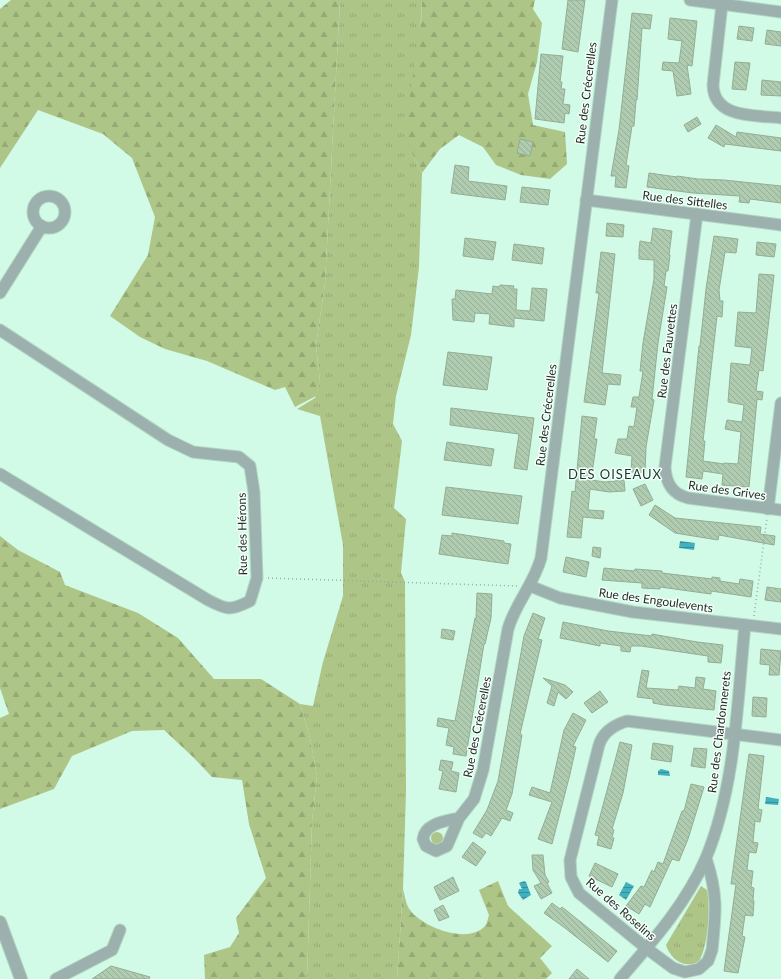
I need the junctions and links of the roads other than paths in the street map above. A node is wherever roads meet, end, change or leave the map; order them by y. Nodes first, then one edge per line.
1 (612, 0) edge
2 (690, 0) edge
3 (722, 4) junction
4 (781, 12) edge
5 (781, 118) edge
6 (586, 200) junction
7 (697, 214) junction
8 (781, 225) edge
9 (42, 226) dead end
10 (0, 293) edge
11 (0, 330) edge
12 (781, 403) edge
13 (0, 474) edge
14 (672, 489) joint
15 (768, 509) junction
16 (781, 510) edge
17 (530, 586) junction
18 (749, 626) junction
19 (781, 629) edge
20 (734, 734) junction
21 (781, 740) edge
22 (459, 818) dead end
23 (706, 858) junction
24 (0, 922) edge
25 (120, 930) dead end
26 (646, 948) junction
27 (20, 979) edge
28 (56, 979) edge
29 (620, 979) edge

1 - 6 street, Rue des Crécerelles
2 - 3 street
3 - 4 street
3 - 5 street
6 - 7 street, Rue des Sittelles
6 - 17 street, Rue des Crécerelles
7 - 8 street, Rue des Sittelles
7 - 14 street, Rue des Fauvettes
9 - 10 street
11 - 13 street, Rue des Hérons
12 - 15 street
14 - 15 street, Rue des Grives
15 - 16 street, Rue des Grives
17 - 18 street, Rue des Engoulevents
17 - 22 street, Rue des Crécerelles
18 - 19 street, Rue des Engoulevents
18 - 20 street, Rue des Chardonnerets
20 - 21 street, Rue des Roselins
20 - 23 street, Rue des Chardonnerets
20 - 26 street, Rue des Roselins
23 - 26 street, Rue des Chardonnerets
23 - 26 street, Rue des Roselins
24 - 27 street
25 - 28 street
26 - 29 street, Rue des Chardonnerets

